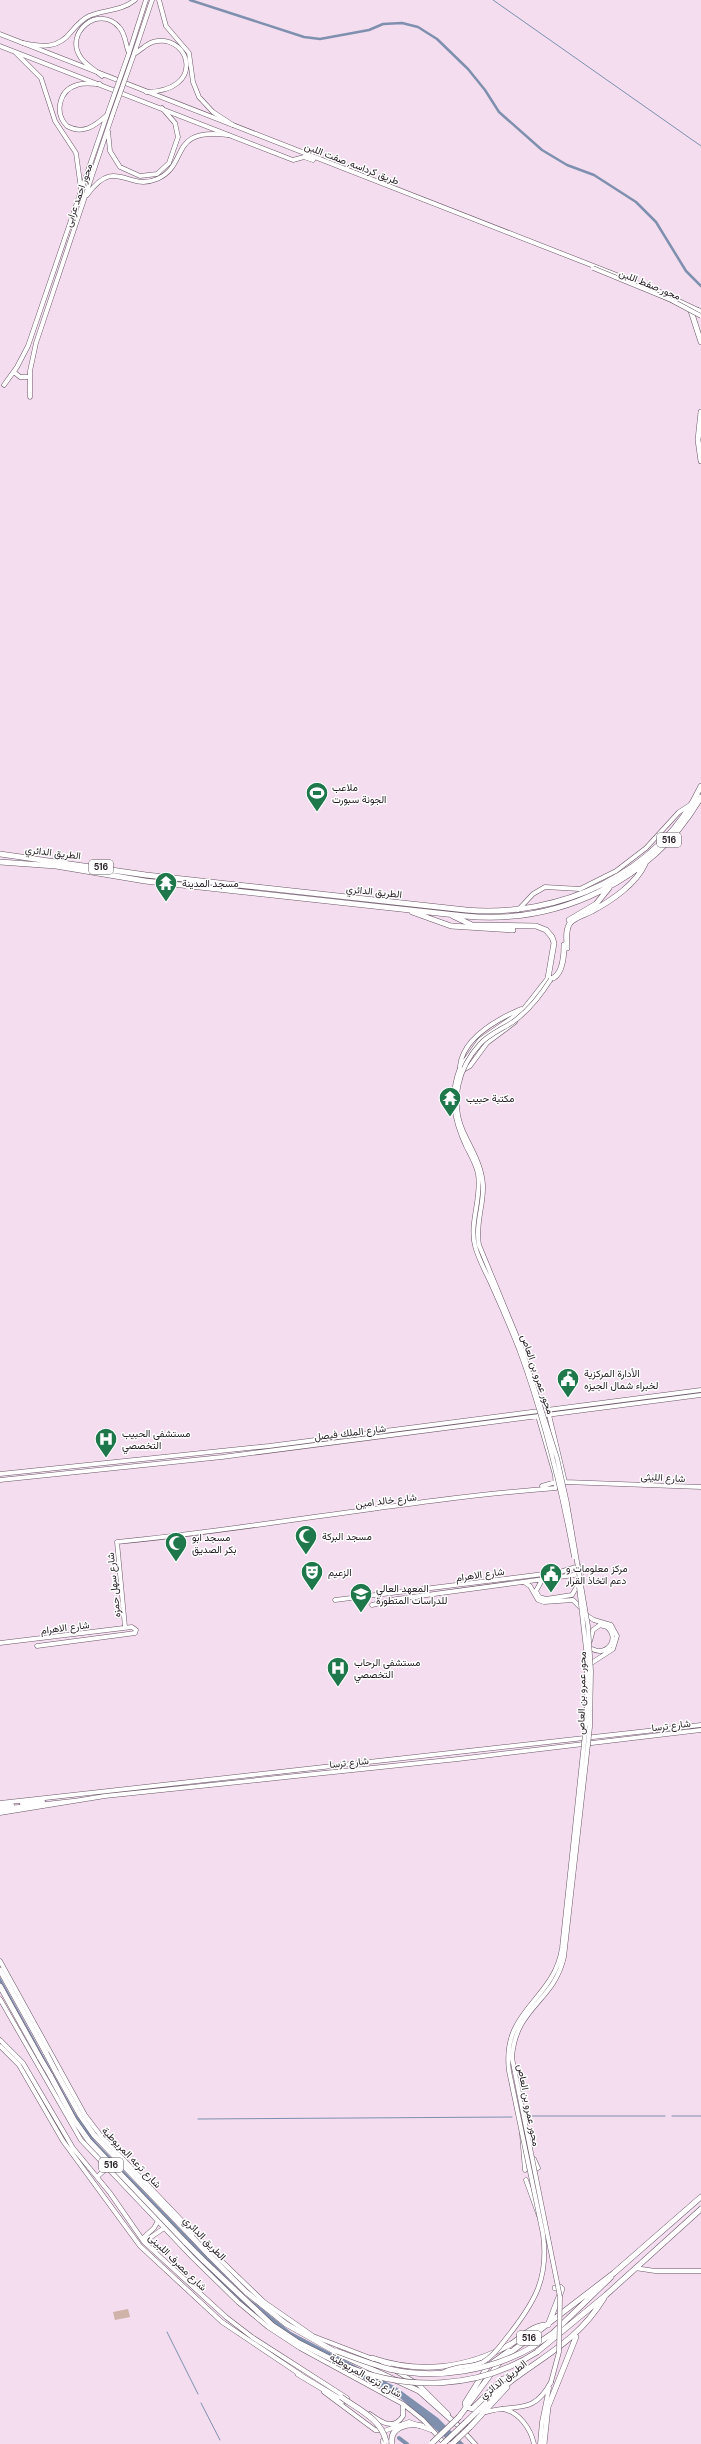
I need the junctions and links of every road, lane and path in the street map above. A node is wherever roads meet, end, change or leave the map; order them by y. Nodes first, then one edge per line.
1 (135, 0) edge
2 (146, 0) edge
3 (152, 0) edge
4 (159, 0) edge
5 (0, 34) edge
6 (23, 43) junction
7 (0, 46) edge
8 (16, 53) junction
9 (131, 53) junction
10 (102, 76) junction
11 (100, 84) junction
12 (146, 92) junction
13 (162, 108) junction
14 (107, 115) junction
15 (233, 125) junction
16 (108, 129) junction
17 (228, 135) junction
18 (81, 192) junction
19 (85, 199) junction
20 (593, 268) junction
21 (700, 311) edge
22 (701, 316) edge
23 (701, 342) edge
24 (14, 372) junction
25 (30, 377) junction
26 (4, 385) dead end
27 (30, 397) dead end
28 (700, 415) edge
29 (701, 461) edge
30 (701, 786) edge
31 (701, 797) edge
32 (692, 802) junction
33 (0, 854) edge
34 (0, 862) edge
35 (56, 863) junction
36 (646, 863) junction
37 (610, 887) junction
38 (298, 894) junction
39 (402, 906) junction
40 (408, 909) junction
41 (543, 909) junction
42 (455, 913) junction
43 (517, 913) junction
44 (524, 929) dead end
45 (567, 946) dead end
46 (549, 978) junction
47 (521, 1009) dead end
48 (516, 1022) dead end
49 (462, 1069) junction
50 (701, 1390) edge
51 (701, 1395) edge
52 (549, 1415) junction
53 (538, 1416) junction
54 (507, 1418) junction
55 (552, 1428) junction
56 (542, 1431) junction
57 (99, 1466) junction
58 (0, 1474) edge
59 (0, 1480) edge
60 (701, 1487) edge
61 (117, 1542) joint
62 (580, 1566) dead end
63 (581, 1574) dead end
64 (543, 1579) junction
65 (523, 1582) junction
66 (579, 1583) junction
67 (417, 1590) junction
68 (408, 1592) junction
69 (418, 1597) junction
70 (409, 1598) junction
71 (335, 1600) dead end
72 (372, 1605) dead end
73 (585, 1614) junction
74 (125, 1627) junction
75 (92, 1632) junction
76 (94, 1639) junction
77 (590, 1642) junction
78 (0, 1643) edge
79 (37, 1646) dead end
80 (592, 1649) dead end
81 (593, 1662) dead end
82 (701, 1726) edge
83 (701, 1730) edge
84 (467, 1751) junction
85 (452, 1753) junction
86 (472, 1757) junction
87 (458, 1759) junction
88 (198, 1781) junction
89 (182, 1782) junction
90 (202, 1786) junction
91 (187, 1787) junction
92 (72, 1794) junction
93 (75, 1802) junction
94 (0, 1803) edge
95 (27, 1804) junction
96 (0, 1806) edge
97 (0, 1810) edge
98 (0, 1813) edge
99 (0, 1961) edge
100 (0, 1970) edge
101 (0, 1986) edge
102 (0, 1999) edge
103 (0, 2040) edge
104 (0, 2046) edge
105 (54, 2059) junction
106 (38, 2067) junction
107 (60, 2107) junction
108 (52, 2111) junction
109 (524, 2134) junction
110 (107, 2168) junction
111 (538, 2168) dead end
112 (524, 2170) dead end
113 (97, 2177) junction
114 (526, 2180) dead end
115 (701, 2197) edge
116 (701, 2210) edge
117 (539, 2216) junction
118 (158, 2221) junction
119 (164, 2228) junction
120 (143, 2240) junction
121 (201, 2240) junction
122 (205, 2245) junction
123 (188, 2252) junction
124 (192, 2257) junction
125 (635, 2268) junction
126 (701, 2271) edge
127 (614, 2273) junction
128 (555, 2288) dead end
129 (606, 2295) junction
130 (203, 2298) junction
131 (200, 2302) junction
132 (548, 2325) junction
133 (580, 2330) junction
134 (336, 2351) junction
135 (372, 2358) junction
136 (301, 2372) junction
137 (444, 2372) junction
138 (518, 2376) junction
139 (510, 2382) junction
140 (551, 2382) junction
141 (403, 2404) junction
142 (466, 2408) junction
143 (497, 2409) junction
144 (486, 2412) junction
145 (382, 2423) junction
146 (455, 2423) junction
147 (422, 2426) junction
148 (375, 2430) junction
149 (434, 2432) junction
150 (385, 2442) edge
151 (392, 2444) edge
152 (432, 2444) edge
153 (444, 2444) edge
154 (452, 2444) edge
155 (475, 2444) edge
156 (534, 2444) edge
157 (540, 2444) edge
158 (544, 2444) edge

1 - 6 main road
2 - 9 main road, محور احمد عرابى
3 - 9 main road, محور احمد عرابى
4 - 15 main road
5 - 6 main road, طريق كرداسه, صفت اللبن
6 - 10 main road, طريق كرداسه, صفت اللبن
7 - 8 main road, طريق كرداسه, صفت اللبن
8 - 11 main road, طريق كرداسه, صفت اللبن
8 - 18 main road
9 - 10 main road
9 - 12 main road
9 - 14 main road, محور احمد عرابى, bridge
9 - 16 main road, محور احمد عرابى, bridge
10 - 12 main road, طريق كرداسه, صفت اللبن
11 - 13 main road, طريق كرداسه, صفت اللبن
11 - 14 main road
12 - 15 main road, طريق كرداسه, صفت اللبن
13 - 16 main road
13 - 17 main road, طريق كرداسه, صفت اللبن
14 - 18 main road, محور احمد عرابى
15 - 21 main road, طريق كرداسه, صفت اللبن
16 - 19 main road, محور احمد عرابى
17 - 19 main road
17 - 20 main road, طريق كرداسه, صفت اللبن
18 - 24 main road, محور احمد عرابى
19 - 25 main road, محور احمد عرابى
20 - 22 main road, محور صفط اللبن, bridge
20 - 23 highway
24 - 25 main road
24 - 26 main road, محور احمد عرابى
25 - 27 main road, محور احمد عرابى
28 - 29 highway
30 - 32 highway, الطريق الدائري / 516
31 - 36 highway, الطريق الدائري / 516
32 - 41 highway, الطريق الدائري / 516
32 - 43 main road
33 - 35 highway, الطريق الدائري / 516
34 - 35 highway, الطريق الدائري / 516
35 - 38 highway, الطريق الدائري / 516
35 - 38 highway, الطريق الدائري / 516
36 - 37 highway, الطريق الدائري / 516
36 - 45 highway
37 - 41 highway, الطريق الدائري / 516
37 - 46 highway
38 - 39 highway, الطريق الدائري / 516
39 - 40 highway, الطريق الدائري / 516
39 - 42 highway, الطريق الدائري / 516
40 - 42 highway, الطريق الدائري / 516
40 - 44 highway
41 - 43 highway, الطريق الدائري / 516
42 - 43 highway, الطريق الدائري / 516
42 - 43 highway, الطريق الدائري / 516
42 - 46 highway
46 - 49 main road, محور عمرو بن العاص, bridge
47 - 49 main road
48 - 49 main road
49 - 66 main road, محور عمرو بن العاص, bridge
49 - 73 main road, محور عمرو بن العاص, bridge
50 - 54 main road, شارع الملك فيصل
51 - 52 main road, شارع الملك فيصل
52 - 53 main road, شارع الملك فيصل
52 - 55 main road
53 - 54 main road, شارع الملك فيصل
53 - 56 main road
54 - 57 main road, شارع الملك فيصل
55 - 56 main road
55 - 60 main road, شارع الليثى
56 - 61 main road, شارع خالد امين
57 - 58 main road, شارع الملك فيصل
57 - 59 main road, شارع الملك فيصل
61 - 74 main road, شارع سهل حمزه
62 - 67 main road, شارع الاهرام
63 - 64 main road, شارع الاهرام
64 - 65 main road, شارع الاهرام
64 - 66 main road
65 - 69 main road, شارع الاهرام
65 - 73 main road, bridge
66 - 73 main road, محور عمرو بن العاص, bridge
67 - 68 main road, شارع الاهرام
67 - 69 main road
68 - 70 main road
68 - 71 main road, شارع الاهرام
69 - 70 main road, شارع الاهرام
70 - 72 main road, شارع الاهرام
73 - 77 main road, محور عمرو بن العاص, bridge
73 - 81 main road
73 - 109 main road, محور عمرو بن العاص, bridge
74 - 75 main road, شارع الاهرام
74 - 76 main road, شارع الاهرام
75 - 76 main road
75 - 78 main road, شارع الاهرام
76 - 79 main road, شارع الاهرام
77 - 80 main road
77 - 109 main road, محور عمرو بن العاص, bridge
82 - 84 main road, شارع ترسا
83 - 86 main road, شارع ترسا
84 - 85 main road, شارع ترسا
84 - 86 main road
85 - 87 main road
85 - 88 main road, شارع ترسا
86 - 87 main road, شارع ترسا
87 - 90 main road, شارع ترسا
88 - 89 main road, شارع ترسا
88 - 90 main road
89 - 91 main road
89 - 92 main road, شارع ترسا
90 - 91 main road, شارع ترسا
91 - 93 main road, شارع ترسا
92 - 94 main road, شارع ترسا
92 - 95 main road
93 - 95 main road
93 - 98 main road, شارع ترسا
95 - 96 main road
95 - 97 main road
99 - 105 main road, شارع ترعه المريوطية
100 - 134 highway, الطريق الدائري / 516, bridge
101 - 129 highway, الطريق الدائري / 516, bridge
102 - 106 main road, شارع ترعه المريوطية
103 - 108 main road, شارع مصرف اللبينى
104 - 131 main road, شارع مصرف اللبينى
105 - 106 main road, bridge
105 - 121 main road, شارع ترعه المريوطية
106 - 107 main road, شارع ترعه المريوطية
107 - 108 main road
107 - 110 main road, شارع ترعه المريوطية
108 - 113 main road, شارع مصرف اللبينى
109 - 111 main road
109 - 112 main road
109 - 117 main road, محور عمرو بن العاص, bridge
109 - 140 main road, محور عمرو بن العاص, bridge
110 - 113 main road
110 - 118 main road, شارع ترعه المريوطية
113 - 120 main road, شارع مصرف اللبينى
114 - 117 main road, bridge
115 - 127 highway, الطريق الدائري / 516
116 - 125 highway, الطريق الدائري / 516
117 - 137 main road, محور عمرو بن العاص, bridge
118 - 119 main road, شارع ترعه المريوطية
118 - 120 main road
119 - 120 main road
119 - 123 main road, شارع ترعه المريوطية
120 - 130 main road, شارع مصرف اللبينى
121 - 122 main road, شارع ترعه المريوطية
121 - 123 main road, bridge
122 - 124 main road, bridge
122 - 135 main road, شارع ترعه المريوطية
123 - 124 main road, شارع ترعه المريوطية
124 - 141 main road, شارع ترعه المريوطية
125 - 126 main road
125 - 129 highway, الطريق الدائري / 516
127 - 132 highway, الطريق الدائري / 516
127 - 137 highway, الطريق الدائري / 516, bridge
128 - 132 highway
129 - 133 highway, الطريق الدائري / 516
130 - 131 main road
130 - 136 main road, شارع مصرف اللبينى
131 - 136 main road, شارع مصرف اللبينى
132 - 135 highway
132 - 142 highway, الطريق الدائري / 516
133 - 138 highway, الطريق الدائري / 516
133 - 158 highway
134 - 137 highway, الطريق الدائري / 516, bridge
134 - 146 highway, bridge
135 - 146 main road, شارع ترعه المريوطية
136 - 145 main road
136 - 148 main road
136 - 150 highway, bridge
138 - 139 highway, الطريق الدائري / 516
138 - 142 highway
139 - 144 highway
139 - 153 highway, الطريق الدائري / 516, bridge
140 - 143 main road
140 - 157 main road, محور عمرو بن العاص
141 - 145 main road
141 - 149 main road, شارع ترعه المريوطية
142 - 152 highway, الطريق الدائري / 516, bridge
143 - 144 main road
143 - 156 main road
144 - 154 highway, bridge
145 - 148 main road
146 - 155 main road, شارع ترعه المريوطية
147 - 148 main road
147 - 149 main road
147 - 151 highway
149 - 153 main road, شارع ترعه المريوطية

